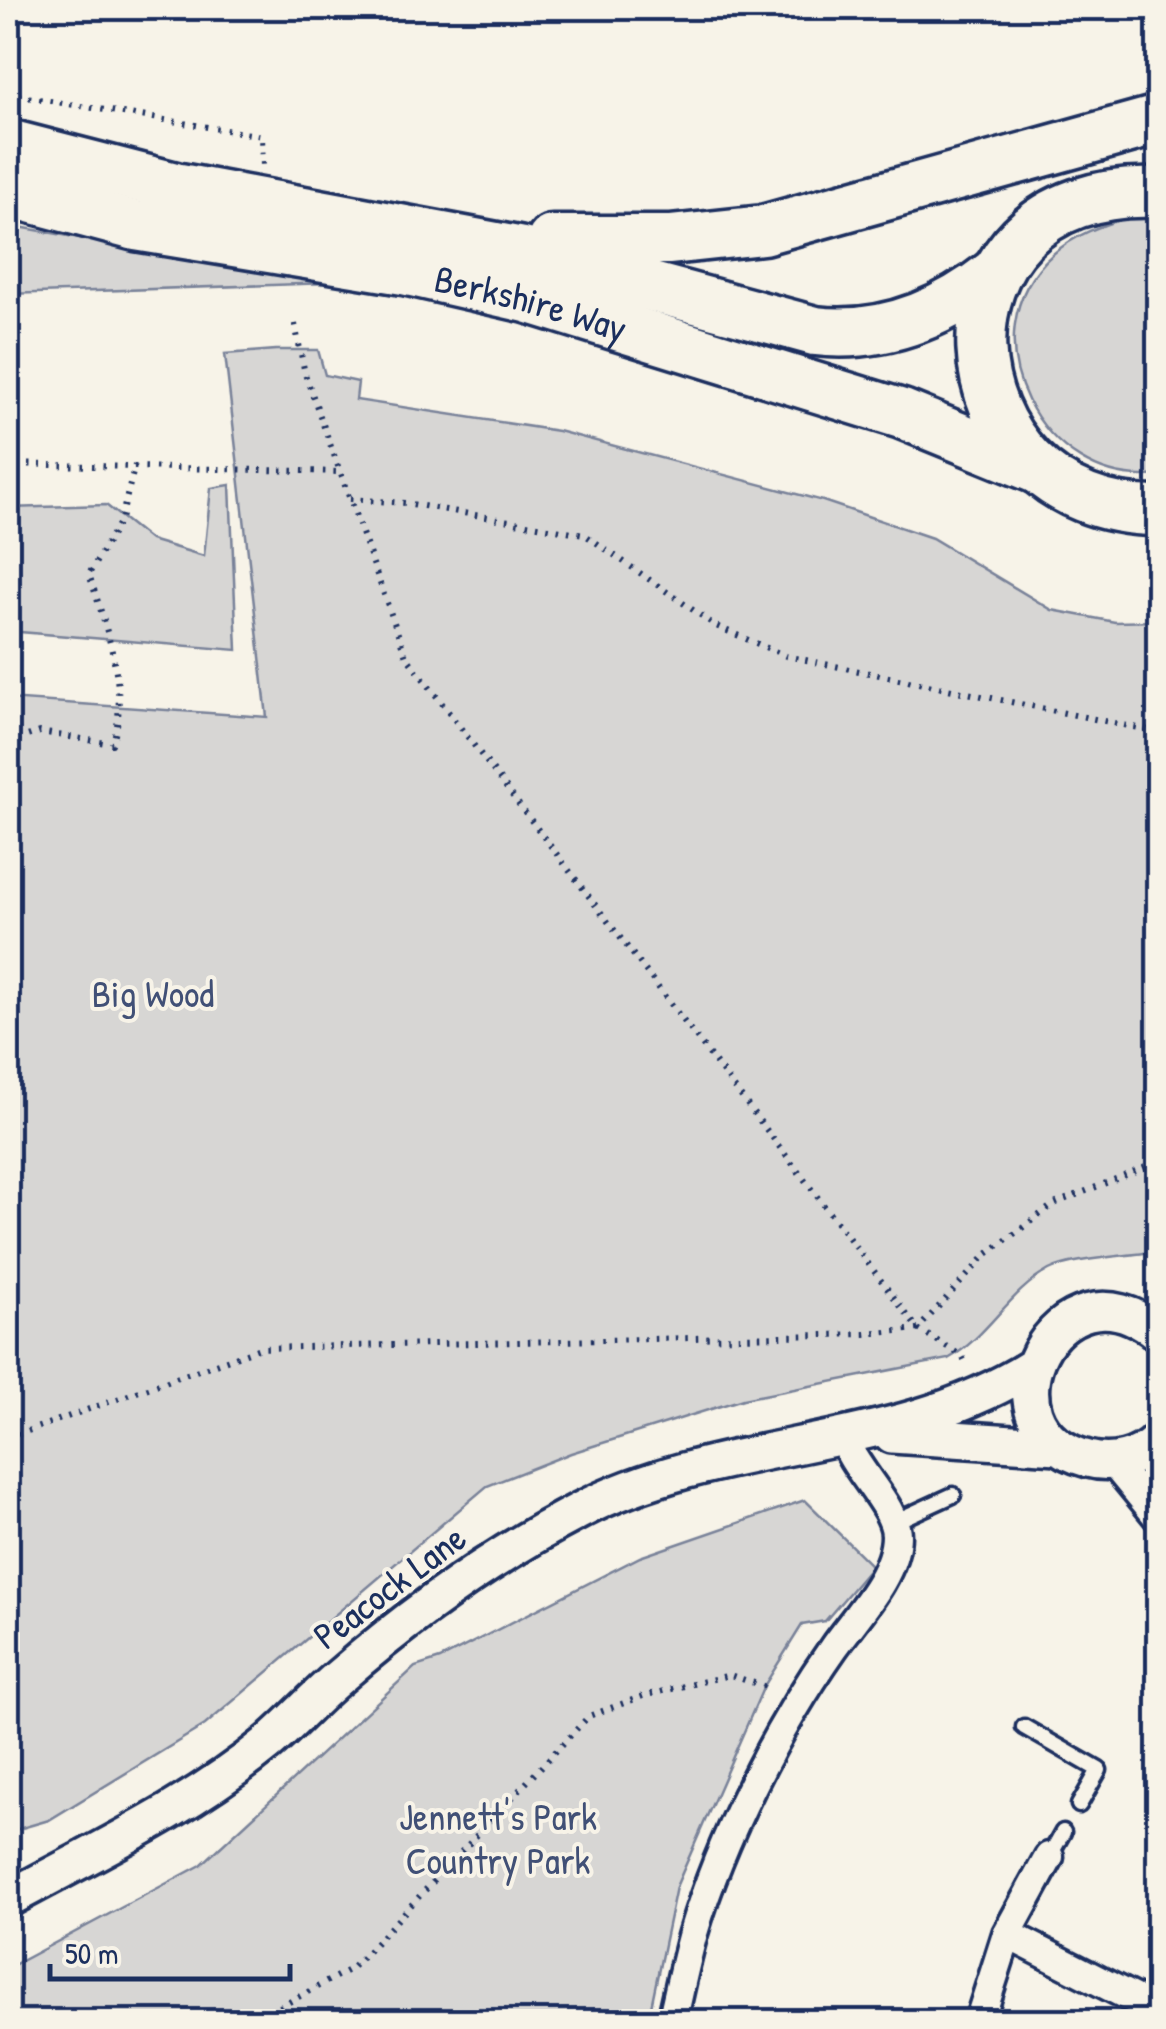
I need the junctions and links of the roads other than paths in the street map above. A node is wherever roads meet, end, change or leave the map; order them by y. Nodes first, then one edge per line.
1 (1158, 120) edge
2 (8, 144) edge
3 (1146, 188) edge
4 (8, 192) edge
5 (454, 236) junction
6 (995, 273) junction
7 (1037, 469) junction
8 (1158, 511) edge
9 (1152, 1320) edge
10 (1032, 1367) junction
11 (855, 1434) junction
12 (1158, 1440) edge
13 (1058, 1446) junction
14 (1114, 1462) junction
15 (954, 1495) dead end
16 (1158, 1517) edge
17 (894, 1522) junction
18 (1024, 1728) dead end
19 (1079, 1804) dead end
20 (1056, 1845) dead end
21 (8, 1898) edge
22 (1007, 1934) junction
23 (1158, 2011) edge
24 (672, 2022) edge
25 (979, 2022) edge

1 - 5 highway
2 - 5 highway, Berkshire Way
3 - 6 highway
4 - 7 highway, Berkshire Way
5 - 6 highway, Berkshire Way
6 - 7 highway
7 - 8 highway
9 - 10 street
10 - 11 street, Peacock Lane
10 - 13 street
11 - 13 street, Peacock Lane
11 - 17 street
11 - 21 street, Peacock Lane
12 - 14 street
13 - 14 street, Peacock Lane
14 - 16 street
15 - 17 lane
17 - 24 street
18 - 19 lane
20 - 22 street
22 - 23 street
22 - 25 street

